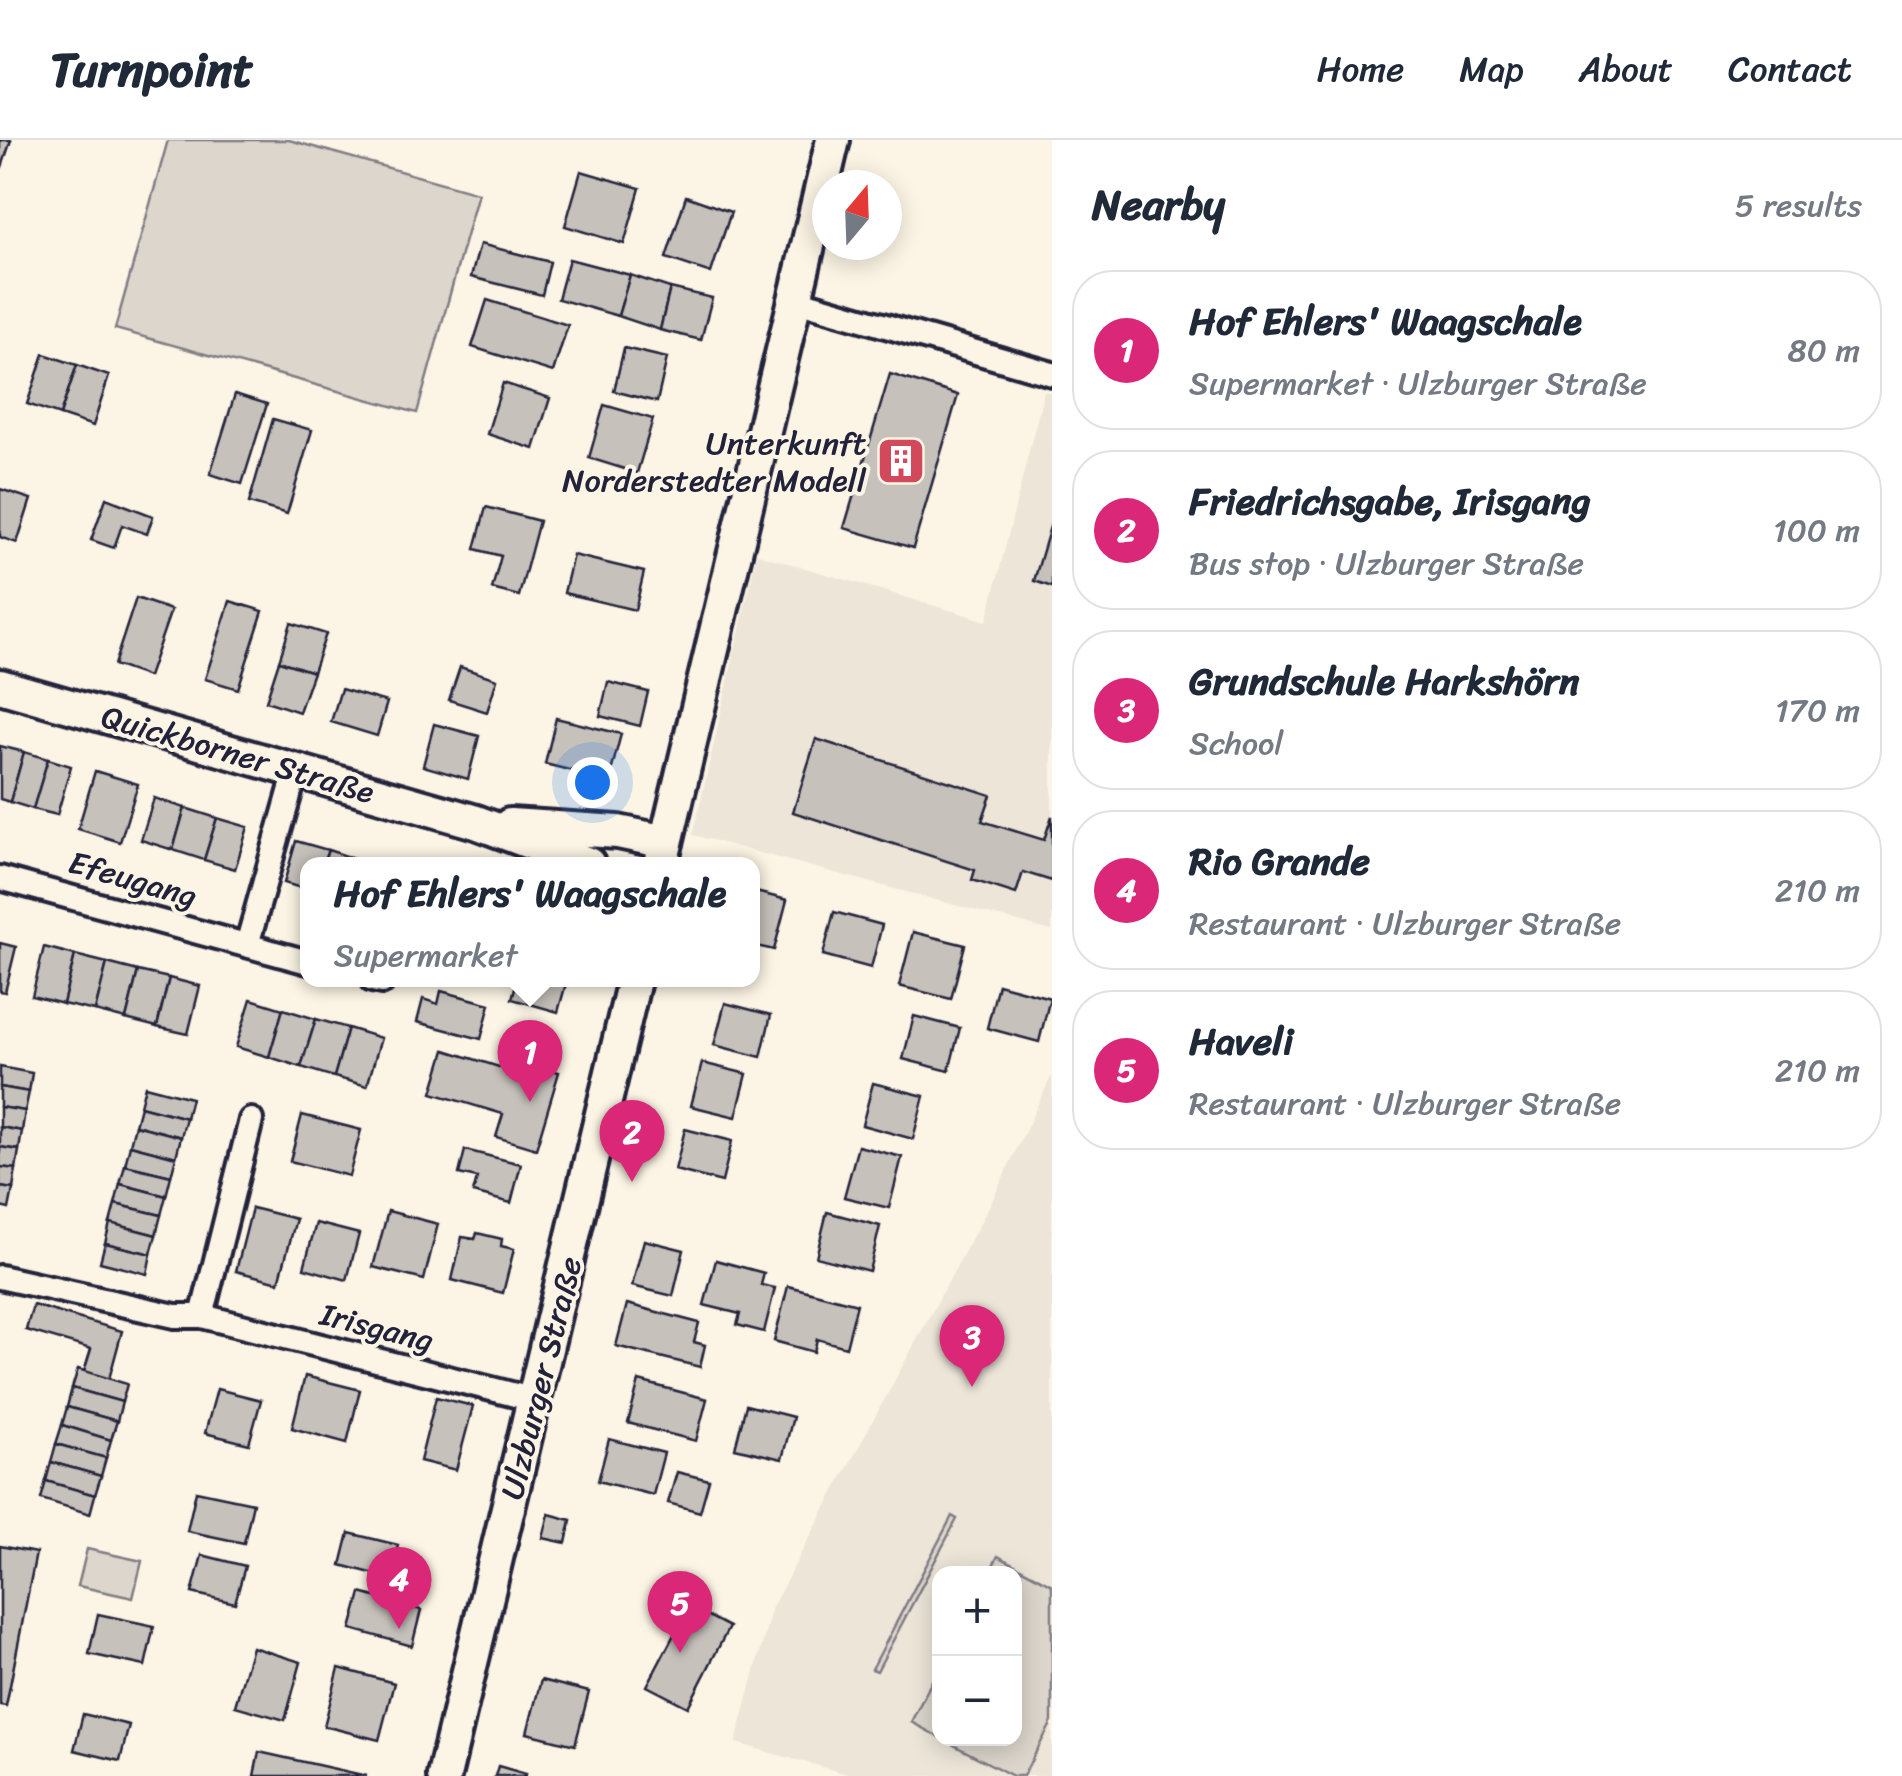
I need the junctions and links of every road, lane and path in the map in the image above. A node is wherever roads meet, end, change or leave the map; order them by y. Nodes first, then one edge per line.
1 (833, 140) edge
2 (796, 300) junction
3 (1052, 374) edge
4 (0, 686) edge
5 (296, 771) junction
6 (476, 822) junction
7 (663, 853) edge
8 (569, 857) edge
9 (0, 878) edge
10 (247, 945) junction
11 (300, 960) edge
12 (632, 987) edge
13 (251, 1120) dead end
14 (0, 1277) edge
15 (202, 1316) junction
16 (536, 1400) junction
17 (444, 1776) edge

1 - 2 main road
2 - 3 street
2 - 7 main road
4 - 5 main road, Quickborner Straße
5 - 6 main road, Quickborner Straße
5 - 10 street
6 - 7 main road, Quickborner Straße
6 - 8 main road, Quickborner Straße
9 - 10 street, Efeugang
10 - 11 street, Efeugang
12 - 16 main road, Ulzburger Straße
13 - 15 street
14 - 15 street, Irisgang
15 - 16 street, Irisgang
16 - 17 main road, Ulzburger Straße

